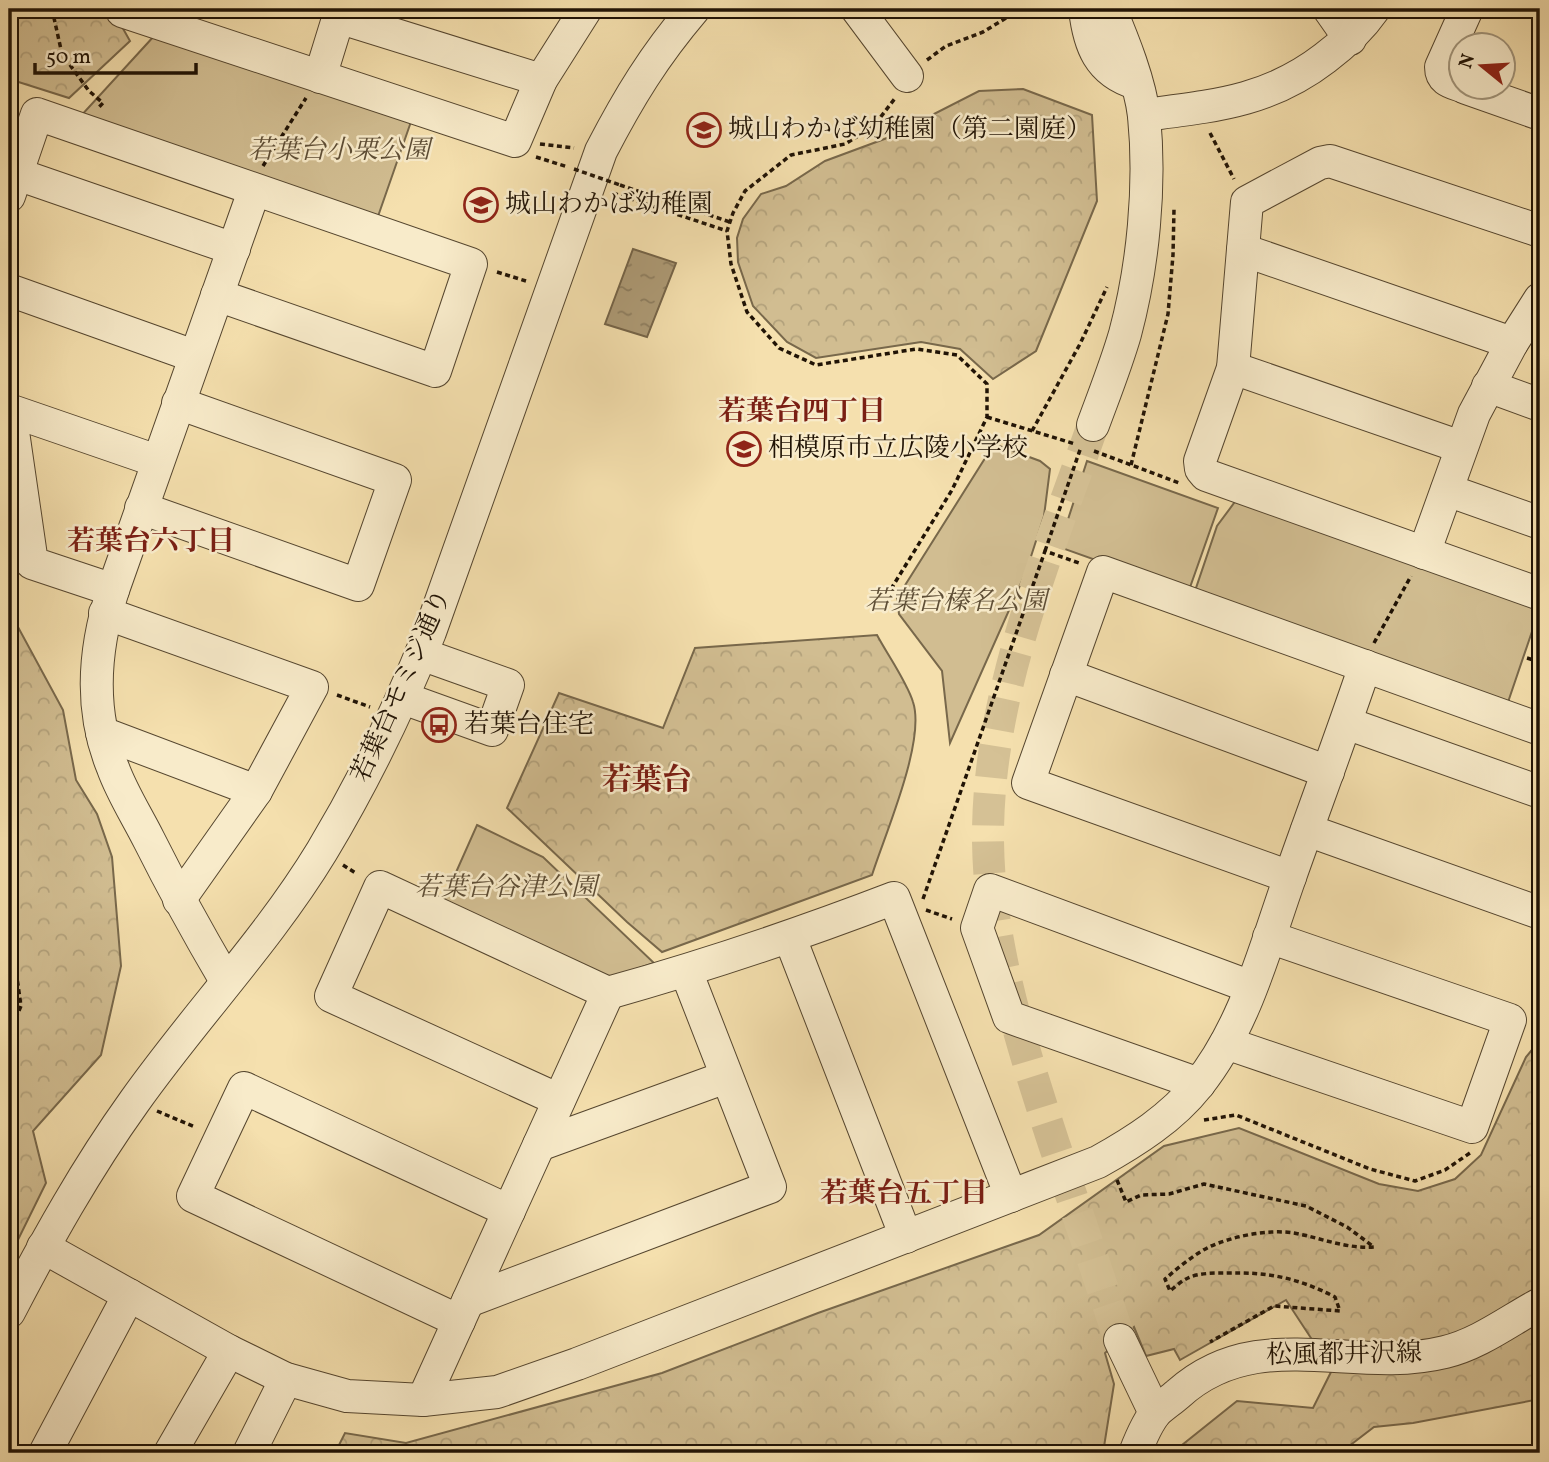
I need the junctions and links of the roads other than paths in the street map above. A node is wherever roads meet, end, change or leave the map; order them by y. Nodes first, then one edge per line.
1 (122, 9) edge
2 (586, 9) edge
3 (694, 9) edge
4 (857, 9) edge
5 (1085, 9) edge
6 (1110, 9) edge
7 (1329, 9) edge
8 (1374, 9) edge
9 (1467, 9) edge
10 (340, 13) edge
11 (1457, 32) edge
12 (1350, 39) junction
13 (1448, 51) edge
14 (907, 76) dead end
15 (320, 77) junction
16 (541, 80) junction
17 (1448, 81) edge
18 (1136, 83) junction
19 (1506, 102) edge
20 (1540, 114) edge
21 (1143, 115) junction
22 (13, 185) edge
23 (254, 191) junction
24 (1540, 231) edge
25 (234, 249) junction
26 (1243, 250) junction
27 (9, 290) edge
28 (217, 295) junction
29 (1540, 299) edge
30 (1512, 343) junction
31 (194, 356) junction
32 (1233, 368) junction
33 (1488, 386) junction
34 (178, 403) junction
35 (1540, 405) edge
36 (10, 410) edge
37 (1093, 438) tunnel mouth
38 (1461, 447) junction
39 (157, 461) junction
40 (1447, 490) junction
41 (141, 508) junction
42 (1540, 523) edge
43 (1424, 553) junction
44 (1540, 594) edge
45 (109, 601) junction
46 (421, 654) junction
47 (1365, 667) junction
48 (1066, 675) junction
49 (399, 706) junction
50 (1346, 723) junction
51 (1540, 729) edge
52 (102, 733) junction
53 (1328, 772) junction
54 (256, 791) junction
55 (1540, 792) edge
56 (1307, 830) junction
57 (1290, 877) junction
58 (179, 900) junction
59 (1540, 913) edge
60 (1269, 937) junction
61 (790, 938) junction
62 (686, 971) junction
63 (226, 981) junction
64 (1251, 986) junction
65 (607, 993) junction
66 (1226, 1043) junction
67 (726, 1077) junction
68 (1199, 1084) junction
69 (559, 1100) junction
70 (539, 1145) junction
71 (1011, 1196) junction
72 (509, 1211) junction
73 (906, 1237) junction
74 (43, 1247) junction
75 (129, 1295) junction
76 (1540, 1304) edge
77 (463, 1311) junction
78 (9, 1312) edge
79 (1120, 1340) tunnel mouth
80 (229, 1351) junction
81 (286, 1379) junction
82 (423, 1400) junction
83 (1156, 1413) junction
84 (45, 1453) edge
85 (170, 1453) edge
86 (249, 1453) edge
87 (1135, 1453) edge

1 - 15 street
2 - 16 street
3 - 46 street, 若葉台モミジ通り
4 - 14 street
5 - 18 street
6 - 18 street
7 - 12 street
8 - 12 street
9 - 11 street
10 - 15 street
10 - 16 street
12 - 21 street
13 - 17 street
15 - 16 street
18 - 21 street
19 - 20 street
21 - 37 street
22 - 23 street
22 - 25 street
23 - 25 street
23 - 28 street
24 - 26 street
25 - 28 street
26 - 30 street
26 - 32 street
27 - 31 street
28 - 31 street
29 - 30 street
30 - 33 street
31 - 34 street
32 - 38 street
32 - 43 street
33 - 35 street
33 - 38 street
34 - 39 street
34 - 41 street
36 - 39 street
36 - 45 street
38 - 40 street
39 - 41 street
40 - 42 street
40 - 43 street
41 - 45 street
43 - 44 street
45 - 52 street
45 - 54 street
46 - 49 street, 若葉台モミジ通り
46 - 49 street
47 - 48 street
47 - 50 street
47 - 51 street
48 - 53 street
48 - 57 street
49 - 63 street, 若葉台モミジ通り
50 - 53 street
50 - 55 street
52 - 54 street
52 - 58 street
53 - 56 street
54 - 58 street
56 - 57 street
56 - 59 street
57 - 60 street
58 - 63 street
60 - 64 street
60 - 66 street
61 - 62 street
61 - 71 street
61 - 73 street
62 - 65 street
62 - 67 street
63 - 74 street, 若葉台モミジ通り
64 - 66 street
64 - 68 street
65 - 69 street
65 - 69 street
66 - 68 street
67 - 70 street
67 - 77 street
68 - 71 street
69 - 70 street
70 - 72 street
71 - 73 street
72 - 77 street
72 - 77 street
73 - 82 street
74 - 75 street
74 - 78 street, 若葉台モミジ通り
75 - 80 street
75 - 84 street
76 - 83 street, 松風都井沢線
77 - 82 street
79 - 83 street
80 - 81 street
80 - 85 street
81 - 82 street
81 - 86 street
83 - 87 street, 松風都井沢線

